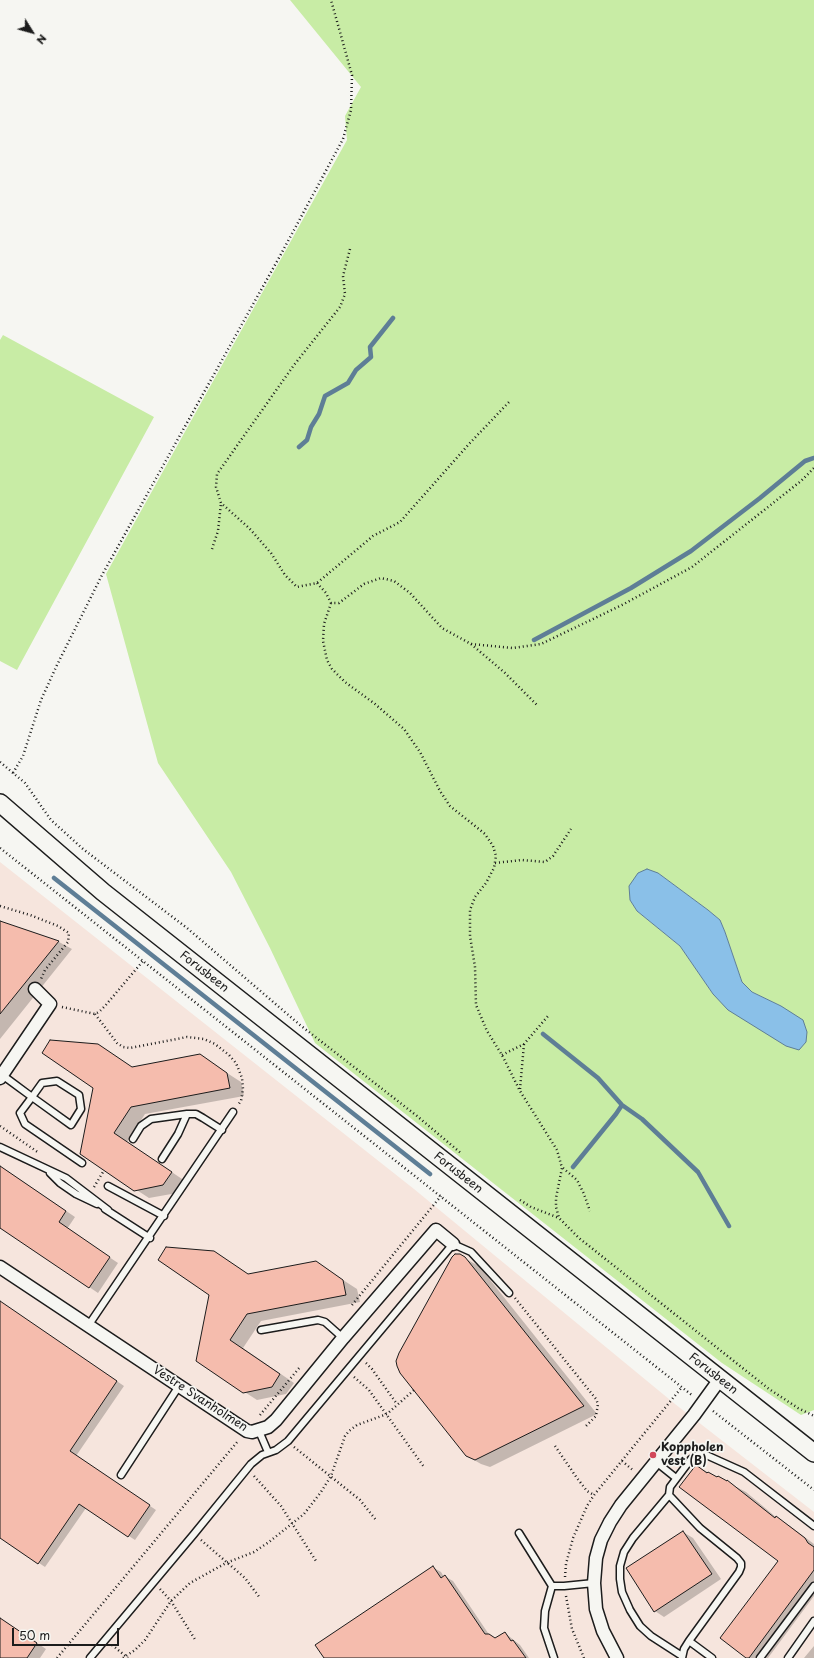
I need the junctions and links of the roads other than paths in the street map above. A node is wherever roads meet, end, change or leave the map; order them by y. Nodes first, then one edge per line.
1 (0, 803) edge
2 (0, 818) edge
3 (103, 892) junction
4 (35, 989) road end
5 (1, 1077) edge
6 (32, 1097) junction
7 (233, 1112) road end
8 (187, 1114) junction
9 (222, 1130) junction
10 (133, 1139) dead end
11 (0, 1147) edge
12 (162, 1159) dead end
13 (82, 1163) dead end
14 (108, 1186) dead end
15 (164, 1216) junction
16 (150, 1238) junction
17 (453, 1244) junction
18 (0, 1267) edge
19 (509, 1293) road end
20 (88, 1326) junction
21 (261, 1330) dead end
22 (343, 1338) junction
23 (720, 1379) junction
24 (179, 1386) junction
25 (257, 1426) junction
26 (268, 1452) junction
27 (814, 1453) edge
28 (656, 1462) junction
29 (121, 1475) dead end
30 (676, 1478) junction
31 (669, 1495) junction
32 (814, 1526) edge
33 (519, 1533) dead end
34 (594, 1583) junction
35 (552, 1586) junction
36 (814, 1586) edge
37 (814, 1621) edge
38 (688, 1641) junction
39 (682, 1657) edge
40 (90, 1658) edge
41 (554, 1658) edge
42 (617, 1658) edge
43 (712, 1658) edge
44 (760, 1658) edge
45 (788, 1658) edge

1 - 3 main road, Forusbeen
2 - 3 main road, Forusbeen
3 - 23 main road, Forusbeen
4 - 5 street
5 - 6 lane
6 - 6 lane
6 - 13 lane
7 - 9 lane
8 - 9 lane
8 - 10 lane
8 - 12 lane
9 - 15 lane
11 - 16 lane
14 - 15 lane
15 - 16 lane
16 - 20 lane
17 - 19 lane
17 - 22 street, Vestre Svanholmen
17 - 26 lane
18 - 20 street, Vestre Svanholmen
20 - 24 street, Vestre Svanholmen
21 - 22 lane
22 - 25 street, Vestre Svanholmen
23 - 27 main road, Forusbeen
23 - 28 street
24 - 25 street, Vestre Svanholmen
24 - 29 lane
25 - 26 lane
26 - 40 lane
28 - 30 lane
28 - 34 street
30 - 31 lane
30 - 32 lane
31 - 38 lane
31 - 39 lane
33 - 35 lane
34 - 35 lane
34 - 42 street
35 - 41 lane
36 - 44 lane
37 - 45 lane
38 - 39 lane
38 - 43 lane

